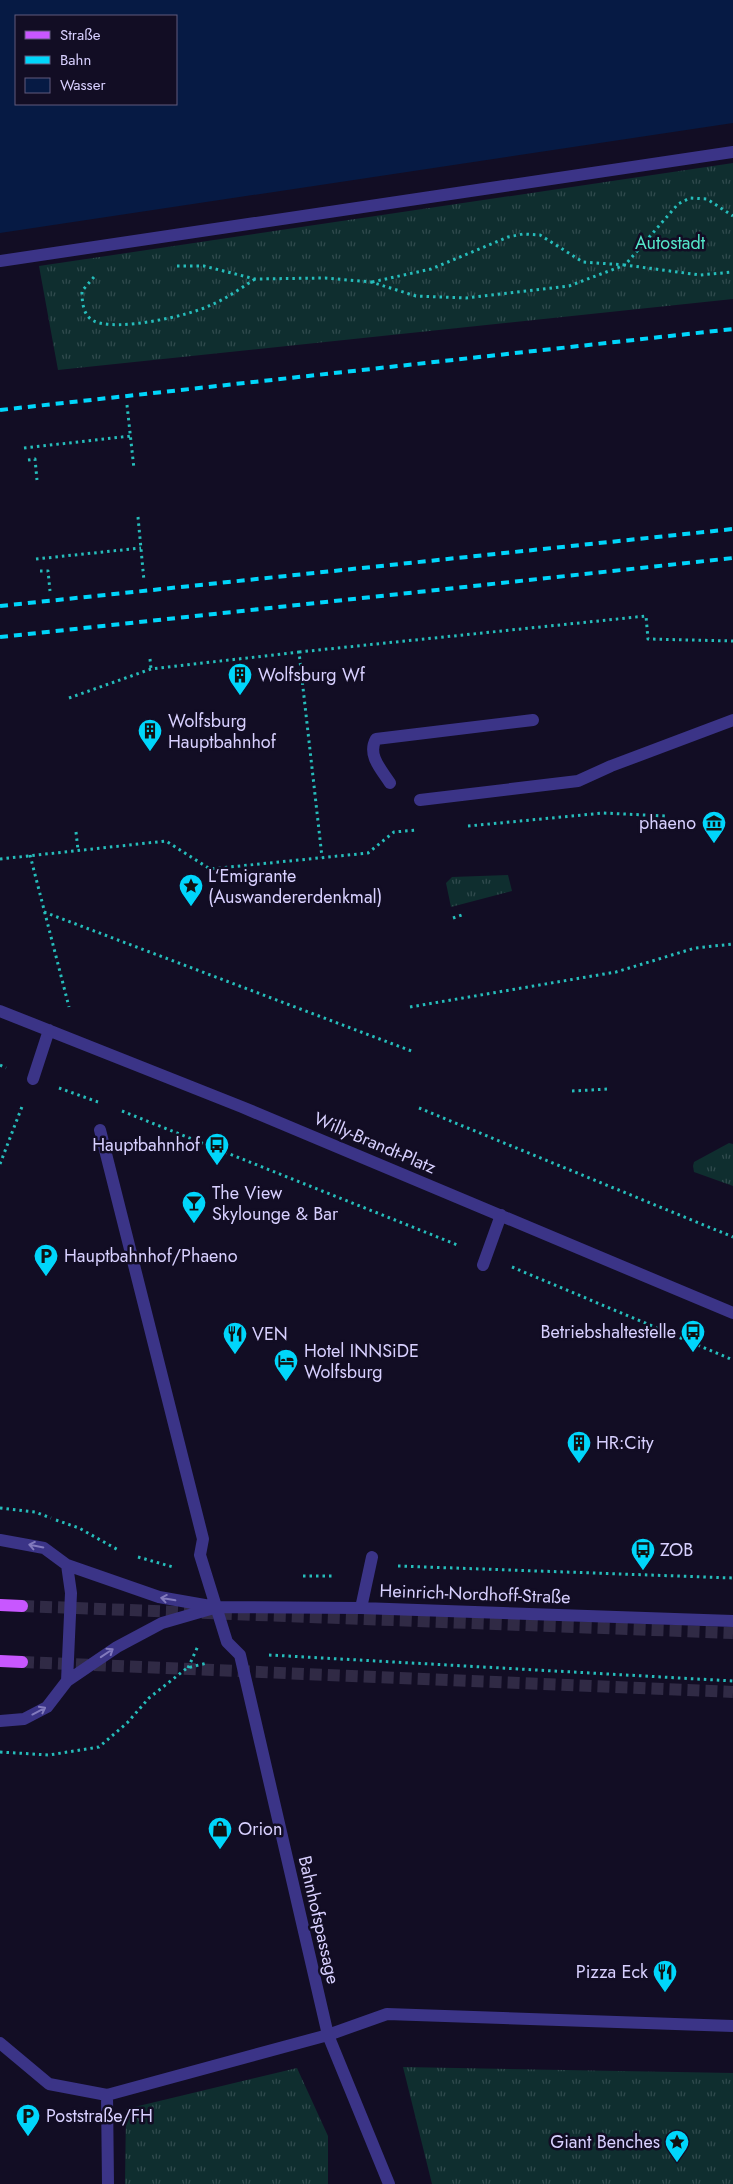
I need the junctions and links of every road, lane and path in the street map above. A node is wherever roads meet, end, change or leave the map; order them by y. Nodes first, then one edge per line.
1 (733, 152) edge
2 (733, 216) edge
3 (0, 261) edge
4 (625, 265) junction
5 (175, 266) dead end
6 (733, 272) edge
7 (95, 276) dead end
8 (254, 279) junction
9 (371, 282) junction
10 (127, 405) dead end
11 (131, 436) junction
12 (24, 448) dead end
13 (28, 460) dead end
14 (134, 469) dead end
15 (37, 480) dead end
16 (138, 517) dead end
17 (141, 548) junction
18 (36, 559) dead end
19 (40, 571) dead end
20 (144, 581) dead end
21 (50, 591) dead end
22 (733, 641) edge
23 (299, 652) junction
24 (150, 659) dead end
25 (151, 669) junction
26 (69, 698) dead end
27 (533, 720) dead end
28 (733, 720) edge
29 (390, 783) dead end
30 (420, 800) dead end
31 (666, 816) dead end
32 (461, 826) dead end
33 (423, 830) dead end
34 (76, 832) dead end
35 (78, 850) junction
36 (30, 855) junction
37 (322, 857) junction
38 (0, 859) edge
39 (44, 912) junction
40 (465, 914) dead end
41 (453, 918) dead end
42 (733, 944) edge
43 (410, 1007) dead end
44 (0, 1011) edge
45 (70, 1012) dead end
46 (49, 1030) junction
47 (414, 1052) dead end
48 (0, 1065) edge
49 (33, 1079) junction
50 (609, 1089) dead end
51 (572, 1091) dead end
52 (100, 1102) dead end
53 (115, 1108) dead end
54 (419, 1108) dead end
55 (100, 1130) dead end
56 (0, 1164) edge
57 (501, 1215) junction
58 (733, 1237) edge
59 (485, 1261) junction
60 (733, 1313) edge
61 (733, 1360) edge
62 (0, 1508) edge
63 (0, 1540) edge
64 (129, 1554) dead end
65 (137, 1556) dead end
66 (372, 1557) dead end
67 (66, 1565) junction
68 (395, 1566) dead end
69 (178, 1569) dead end
70 (733, 1578) edge
71 (0, 1605) edge
72 (22, 1606) tunnel mouth
73 (216, 1607) junction
74 (361, 1608) junction
75 (733, 1621) edge
76 (240, 1655) junction
77 (0, 1661) edge
78 (22, 1662) tunnel mouth
79 (67, 1681) junction
80 (733, 1681) edge
81 (0, 1721) edge
82 (0, 1752) edge
83 (733, 2026) edge
84 (328, 2035) junction
85 (0, 2043) edge
86 (107, 2096) junction
87 (108, 2184) edge
88 (388, 2184) edge

1 - 3 street
2 - 4 path
4 - 6 path
4 - 9 path
4 - 9 path
5 - 8 path
7 - 8 path
8 - 9 path
10 - 11 path
11 - 12 path
11 - 14 path
13 - 15 path
16 - 17 path
17 - 18 path
17 - 20 path
19 - 21 path
22 - 23 path
23 - 25 path
23 - 37 path
24 - 25 path
25 - 26 path
27 - 29 street
28 - 30 street
31 - 32 path
33 - 37 path
34 - 35 path
35 - 36 path
35 - 37 path
36 - 38 path
36 - 39 path
39 - 45 path
39 - 47 path
40 - 41 path
42 - 43 path
44 - 46 street, Willy-Brandt-Platz
46 - 49 street
46 - 57 street, Willy-Brandt-Platz
48 - 49 path
49 - 52 path
49 - 56 path
50 - 51 path
53 - 59 path
54 - 58 path
55 - 73 street
57 - 59 street
57 - 60 street, Willy-Brandt-Platz
59 - 61 path
62 - 64 path
67 -> 63 street, Heinrich-Nordhoff-Straße
65 - 69 path
66 - 74 street
73 -> 67 street, Heinrich-Nordhoff-Straße
67 - 79 street
68 - 70 path
71 - 72 main road
73 - 74 street, Heinrich-Nordhoff-Straße
73 - 76 street
79 -> 73 street, Heinrich-Nordhoff-Straße
74 - 75 street, Heinrich-Nordhoff-Straße
76 - 80 path
76 - 82 path
76 - 84 street, Bahnhofspassage
77 - 78 main road
81 -> 79 street, Heinrich-Nordhoff-Straße
83 - 84 street
84 - 86 street
84 - 88 street, Bahnhofspassage
85 - 86 street
86 - 87 street

